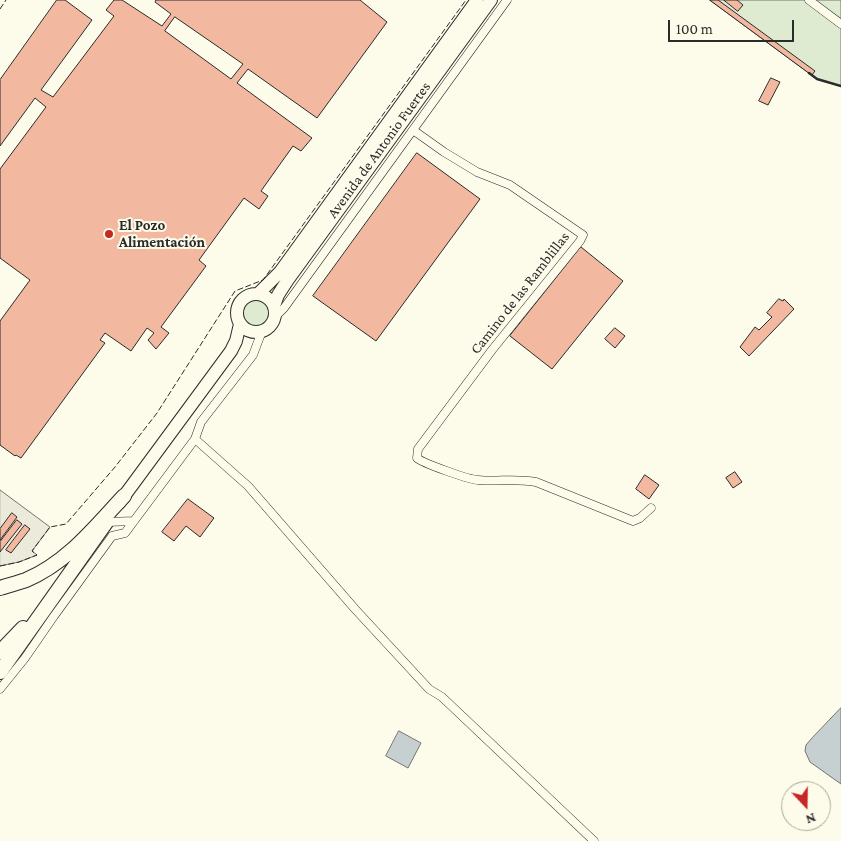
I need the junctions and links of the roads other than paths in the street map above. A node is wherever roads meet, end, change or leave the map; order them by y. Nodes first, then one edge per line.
1 (477, 0) edge
2 (491, 0) edge
3 (507, 0) edge
4 (809, 0) edge
5 (841, 24) edge
6 (413, 130) junction
7 (258, 294) junction
8 (274, 312) junction
9 (240, 324) junction
10 (259, 332) junction
11 (231, 351) junction
12 (195, 439) junction
13 (124, 496) junction
14 (651, 508) dead end
15 (134, 520) junction
16 (106, 522) junction
17 (112, 536) junction
18 (0, 588) edge
19 (58, 591) junction
20 (23, 640) junction
21 (0, 652) edge
22 (0, 665) edge
23 (0, 672) edge
24 (0, 688) edge
25 (594, 841) edge

1 - 7 main road, Avenida de Antonio Fuertes
2 - 8 main road, Avenida de Antonio Fuertes
3 - 6 street, Avenida de Antonio Fuertes
4 - 5 street
6 - 8 street, Avenida de Antonio Fuertes
6 - 14 street, Camino de las Ramblillas
7 - 8 main road
7 - 9 main road
8 - 10 main road
9 - 10 main road
9 - 11 main road
10 - 11 main road
10 - 12 street
11 - 13 main road
12 - 15 street
12 - 25 street
13 - 16 main road
13 - 18 highway
15 - 16 street
15 - 17 street
16 - 17 street
16 - 19 highway
17 - 24 street
19 - 20 highway
19 - 21 highway
20 - 22 highway
20 - 23 highway

